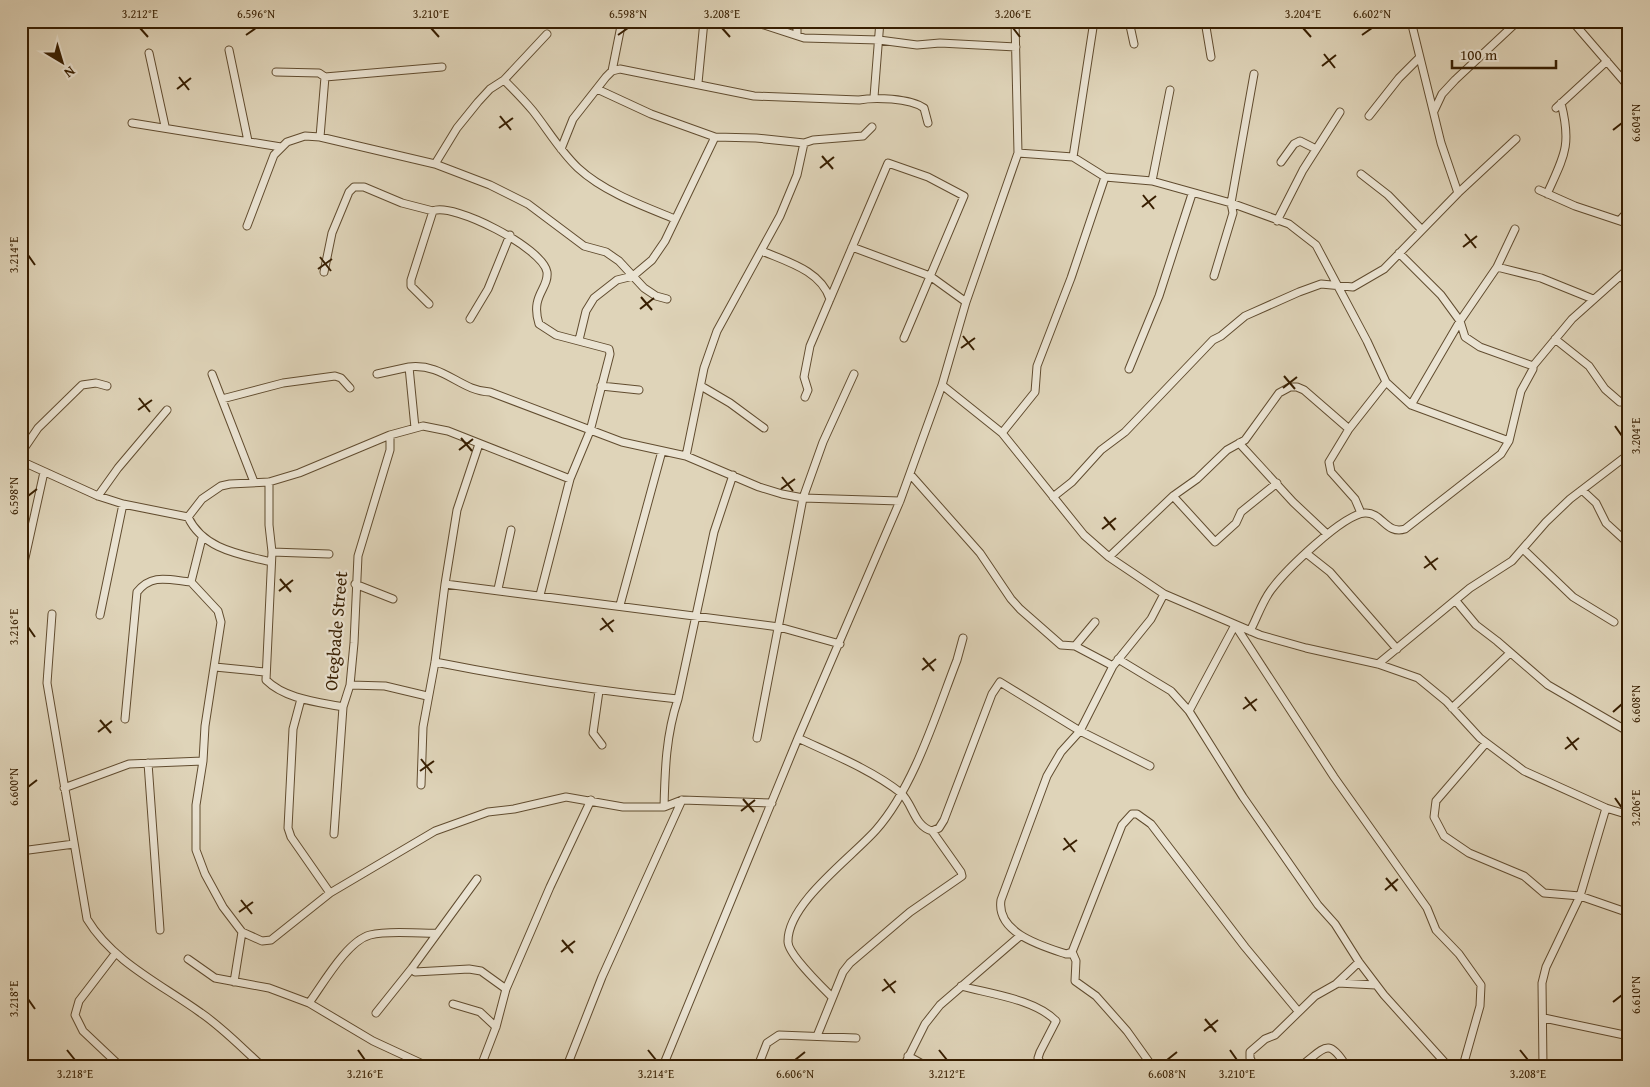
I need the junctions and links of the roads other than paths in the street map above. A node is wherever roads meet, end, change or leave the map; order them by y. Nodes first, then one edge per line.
1 (622, 21) edge
2 (704, 21) edge
3 (752, 21) edge
4 (797, 21) edge
5 (880, 21) edge
6 (1015, 21) edge
7 (1094, 21) edge
8 (1129, 21) edge
9 (1205, 21) edge
10 (1305, 21) edge
11 (1411, 21) edge
12 (1504, 21) edge
13 (1518, 21) edge
14 (1572, 21) edge
15 (1363, 22) edge
16 (1510, 28) junction
17 (547, 34) dead end
18 (797, 35) junction
19 (879, 40) junction
20 (1134, 44) dead end
21 (1016, 47) junction
22 (229, 50) dead end
23 (149, 53) dead end
24 (1211, 57) dead end
25 (1419, 58) junction
26 (1607, 61) junction
27 (442, 66) dead end
28 (612, 71) junction
29 (276, 72) dead end
30 (1254, 74) dead end
31 (325, 77) junction
32 (504, 80) junction
33 (698, 83) junction
34 (1629, 87) edge
35 (597, 89) junction
36 (1170, 90) dead end
37 (874, 97) junction
38 (1434, 111) junction
39 (1340, 112) dead end
40 (1369, 116) dead end
41 (132, 123) dead end
42 (928, 124) dead end
43 (165, 126) junction
44 (872, 127) dead end
45 (320, 137) junction
46 (715, 137) junction
47 (1516, 139) dead end
48 (248, 141) junction
49 (804, 143) junction
50 (281, 147) junction
51 (560, 149) junction
52 (1316, 149) junction
53 (1018, 153) junction
54 (1073, 157) junction
55 (1281, 162) dead end
56 (435, 164) junction
57 (1361, 174) dead end
58 (1104, 177) junction
59 (1152, 181) junction
60 (1540, 190) dead end
61 (1458, 193) junction
62 (1192, 194) junction
63 (1547, 194) junction
64 (1231, 203) junction
65 (1629, 210) edge
66 (433, 211) junction
67 (675, 220) junction
68 (1620, 220) junction
69 (1278, 221) junction
70 (1629, 224) edge
71 (247, 226) dead end
72 (1515, 229) dead end
73 (1422, 230) junction
74 (510, 235) junction
75 (852, 247) junction
76 (762, 251) junction
77 (1399, 252) junction
78 (1498, 267) junction
79 (1629, 268) edge
80 (324, 272) dead end
81 (633, 276) junction
82 (930, 276) junction
83 (1214, 276) dead end
84 (1621, 276) junction
85 (1337, 285) junction
86 (1629, 285) edge
87 (667, 299) dead end
88 (830, 299) junction
89 (1593, 299) junction
90 (966, 302) junction
91 (428, 304) dead end
92 (470, 319) dead end
93 (1460, 321) junction
94 (904, 338) dead end
95 (1555, 339) junction
96 (579, 340) junction
97 (1533, 366) junction
98 (409, 367) junction
99 (1129, 369) dead end
100 (212, 374) dead end
101 (377, 374) dead end
102 (854, 374) dead end
103 (1386, 382) junction
104 (942, 385) junction
105 (107, 386) dead end
106 (601, 386) junction
107 (701, 386) junction
108 (350, 388) dead end
109 (639, 390) dead end
110 (805, 397) dead end
111 (222, 399) junction
112 (1620, 402) dead end
113 (1411, 405) junction
114 (168, 410) dead end
115 (415, 428) junction
116 (764, 428) dead end
117 (1349, 429) junction
118 (590, 431) junction
119 (1002, 433) junction
120 (390, 435) junction
121 (1509, 441) junction
122 (1239, 443) junction
123 (478, 444) junction
124 (662, 451) junction
125 (1629, 454) edge
126 (686, 456) junction
127 (21, 457) edge
128 (21, 461) edge
129 (44, 472) junction
130 (910, 474) junction
131 (733, 475) junction
132 (570, 479) junction
133 (254, 482) junction
134 (269, 482) junction
135 (1277, 483) junction
136 (1582, 490) junction
137 (98, 496) junction
138 (1173, 496) junction
139 (1053, 497) junction
140 (803, 498) junction
141 (900, 501) junction
142 (123, 504) junction
143 (1361, 514) junction
144 (188, 517) junction
145 (511, 530) dead end
146 (1328, 534) junction
147 (202, 538) junction
148 (1629, 544) edge
149 (1523, 549) junction
150 (272, 552) junction
151 (1306, 553) junction
152 (329, 554) dead end
153 (1109, 558) junction
154 (271, 562) junction
155 (21, 576) edge
156 (191, 582) junction
157 (355, 584) junction
158 (445, 584) junction
159 (498, 590) junction
160 (1164, 594) junction
161 (540, 595) junction
162 (393, 599) dead end
163 (1456, 601) junction
164 (620, 605) junction
165 (52, 614) dead end
166 (100, 615) dead end
167 (695, 617) junction
168 (1095, 622) dead end
169 (1614, 622) dead end
170 (1235, 625) junction
171 (779, 627) junction
172 (1250, 631) junction
173 (962, 638) dead end
174 (840, 644) junction
175 (1075, 646) junction
176 (1397, 649) junction
177 (1510, 652) junction
178 (1118, 659) junction
179 (435, 662) junction
180 (1378, 664) junction
181 (1113, 666) junction
182 (215, 667) junction
183 (265, 672) junction
184 (350, 685) junction
185 (599, 691) junction
186 (427, 696) junction
187 (301, 699) junction
188 (678, 699) junction
189 (343, 707) junction
190 (1452, 708) junction
191 (1189, 711) junction
192 (125, 718) dead end
193 (1080, 731) junction
194 (1629, 732) edge
195 (757, 738) dead end
196 (798, 738) junction
197 (1486, 742) junction
198 (602, 745) dead end
199 (203, 761) junction
200 (148, 763) junction
201 (1150, 766) dead end
202 (422, 785) dead end
203 (64, 788) junction
204 (902, 794) junction
205 (591, 800) junction
206 (682, 800) junction
207 (772, 803) junction
208 (664, 807) junction
209 (1606, 808) junction
210 (1629, 815) edge
211 (932, 831) junction
212 (334, 834) dead end
213 (74, 844) junction
214 (21, 851) edge
215 (477, 879) dead end
216 (330, 894) junction
217 (1580, 896) junction
218 (1629, 913) edge
219 (160, 930) dead end
220 (242, 932) junction
221 (436, 933) junction
222 (1020, 936) junction
223 (115, 954) junction
224 (1066, 954) junction
225 (188, 959) dead end
226 (1359, 962) junction
227 (412, 968) junction
228 (234, 982) junction
229 (1376, 985) junction
230 (961, 986) junction
231 (1332, 988) junction
232 (506, 990) junction
233 (832, 997) junction
234 (309, 1004) junction
235 (453, 1004) dead end
236 (1298, 1011) junction
237 (376, 1013) dead end
238 (1544, 1018) junction
239 (496, 1027) junction
240 (816, 1036) junction
241 (1629, 1036) edge
242 (856, 1038) dead end
243 (908, 1056) junction
244 (120, 1066) edge
245 (262, 1066) edge
246 (426, 1066) edge
247 (481, 1066) edge
248 (567, 1066) edge
249 (663, 1066) edge
250 (758, 1066) edge
251 (904, 1066) edge
252 (926, 1066) edge
253 (1042, 1066) edge
254 (1152, 1066) edge
255 (1254, 1066) edge
256 (1301, 1066) edge
257 (1346, 1066) edge
258 (1448, 1066) edge
259 (1463, 1066) edge
260 (1543, 1066) edge

1 - 28 street
2 - 33 street
3 - 18 street
4 - 18 street
5 - 19 street
6 - 21 street
7 - 54 street
8 - 20 street
9 - 24 street
10 - 15 street
11 - 25 street
12 - 16 street
13 - 16 street
14 - 26 street
16 - 38 street
17 - 32 street
18 - 19 street
19 - 21 street
19 - 37 street
21 - 53 street
22 - 48 street
23 - 43 street
25 - 38 street
25 - 40 street
26 - 34 street
26 - 63 street
27 - 31 street
28 - 33 street
28 - 35 street
29 - 31 street
30 - 64 street
31 - 45 street
32 - 51 street
32 - 56 street
33 - 37 street
35 - 46 street
35 - 51 street
36 - 59 street
37 - 42 street
38 - 61 street
39 - 52 street
41 - 43 street
43 - 48 street
44 - 49 street
45 - 50 street
45 - 56 street
46 - 49 street
46 - 67 street
47 - 61 street
48 - 50 street
49 - 76 street
50 - 71 street
51 - 67 street
52 - 55 street
52 - 69 street
53 - 54 street
53 - 90 street
54 - 58 street
56 - 81 street
57 - 73 street
58 - 59 street
58 - 119 street
59 - 62 street
60 - 63 street
61 - 73 street
62 - 64 street
62 - 99 street
63 - 68 street
64 - 69 street
64 - 83 street
65 - 68 street
66 - 74 street
66 - 80 street
66 - 91 street
67 - 81 street
68 - 70 street
69 - 85 street
72 - 78 street
73 - 77 street
74 - 92 street
74 - 96 street
75 - 82 street
75 - 82 street
75 - 88 street
76 - 88 street
76 - 107 street
77 - 85 street
77 - 93 street
78 - 89 street
78 - 93 street
79 - 84 street
81 - 87 street
81 - 96 street
82 - 90 street
82 - 94 street
84 - 86 street
84 - 89 street
85 - 103 street
85 - 139 street
88 - 110 street
89 - 95 street
90 - 104 street
93 - 97 street
93 - 113 street
95 - 97 street
95 - 112 street
96 - 106 street
97 - 121 street
98 - 101 street
98 - 115 street
98 - 118 street
100 - 111 street
102 - 140 street
103 - 113 street
103 - 117 street
104 - 119 street
104 - 130 street
105 - 127 street
106 - 109 street
106 - 118 street
107 - 116 street
107 - 126 street
108 - 111 street
111 - 133 street
113 - 121 street
114 - 137 street
115 - 120 street
115 - 123 street
117 - 122 street
117 - 143 street
118 - 124 street
118 - 132 street
119 - 139 street
120 - 134 street
120 - 157 street, Otegbade Street
121 - 143 street
122 - 135 street
122 - 138 street
123 - 132 street
123 - 158 street
124 - 126 street
124 - 164 street
125 - 136 street
126 - 131 street
128 - 129 street
129 - 137 street
129 - 155 street
130 - 141 street
130 - 175 street
131 - 140 street
131 - 167 street
132 - 161 street
133 - 134 street
133 - 144 street
134 - 150 street
135 - 138 street
135 - 146 street
136 - 148 street
136 - 149 street
137 - 142 street
138 - 153 street
139 - 153 street
140 - 141 street
140 - 171 street
141 - 174 street
142 - 144 street
142 - 166 street
143 - 146 street
144 - 147 street
145 - 159 street
146 - 151 street
147 - 154 street
147 - 156 street
149 - 163 street
149 - 169 street
150 - 152 street
150 - 154 street
151 - 172 street
151 - 176 street
153 - 160 street
154 - 183 street
156 - 182 street
156 - 192 street
157 - 162 street
157 - 184 street, Otegbade Street
158 - 159 street
158 - 179 street
159 - 161 street
160 - 170 street
160 - 178 street
161 - 164 street
163 - 176 street
163 - 177 street
164 - 167 street
165 - 203 street
167 - 171 street
167 - 188 street
168 - 175 street
170 - 172 street
170 - 191 street
170 - 259 street
171 - 174 street
171 - 195 street
172 - 180 street
173 - 204 street
174 - 196 street
175 - 181 street
176 - 180 street
177 - 190 street
177 - 194 street
178 - 181 street
178 - 191 street
179 - 185 street
179 - 186 street
180 - 190 street
181 - 193 street
182 - 183 street
182 - 199 street
183 - 187 street
184 - 186 street
184 - 189 street, Otegbade Street
185 - 188 street
185 - 198 street
186 - 202 street
187 - 189 street
187 - 216 street
188 - 208 street
189 - 212 street, Otegbade Street
190 - 197 street
191 - 226 street
193 - 201 street
193 - 211 street
193 - 222 street
196 - 204 street
196 - 207 street
197 - 209 street
197 - 217 street
199 - 200 street
199 - 220 street
200 - 203 street
200 - 219 street
203 - 213 street
204 - 211 street
204 - 233 street
205 - 208 street
205 - 216 street
205 - 232 street
206 - 207 street
206 - 208 street
206 - 248 street
207 - 249 street
209 - 210 street
209 - 217 street
211 - 233 street
213 - 214 street
213 - 223 street
215 - 221 street
216 - 220 street
217 - 218 street
217 - 238 street
220 - 228 street
221 - 227 street
221 - 234 street
222 - 224 street
222 - 230 street
223 - 244 street
223 - 245 street
224 - 236 street
224 - 254 street
225 - 228 street
226 - 229 street
226 - 231 street
227 - 232 street
227 - 237 street
228 - 234 street
229 - 231 street
229 - 258 street
230 - 243 street
230 - 253 street
231 - 236 street
232 - 239 street
233 - 240 street
234 - 246 street
235 - 239 street
236 - 255 street
238 - 241 street
238 - 260 street
239 - 247 street
240 - 242 street
240 - 250 street
243 - 251 street
243 - 252 street
256 - 257 street

